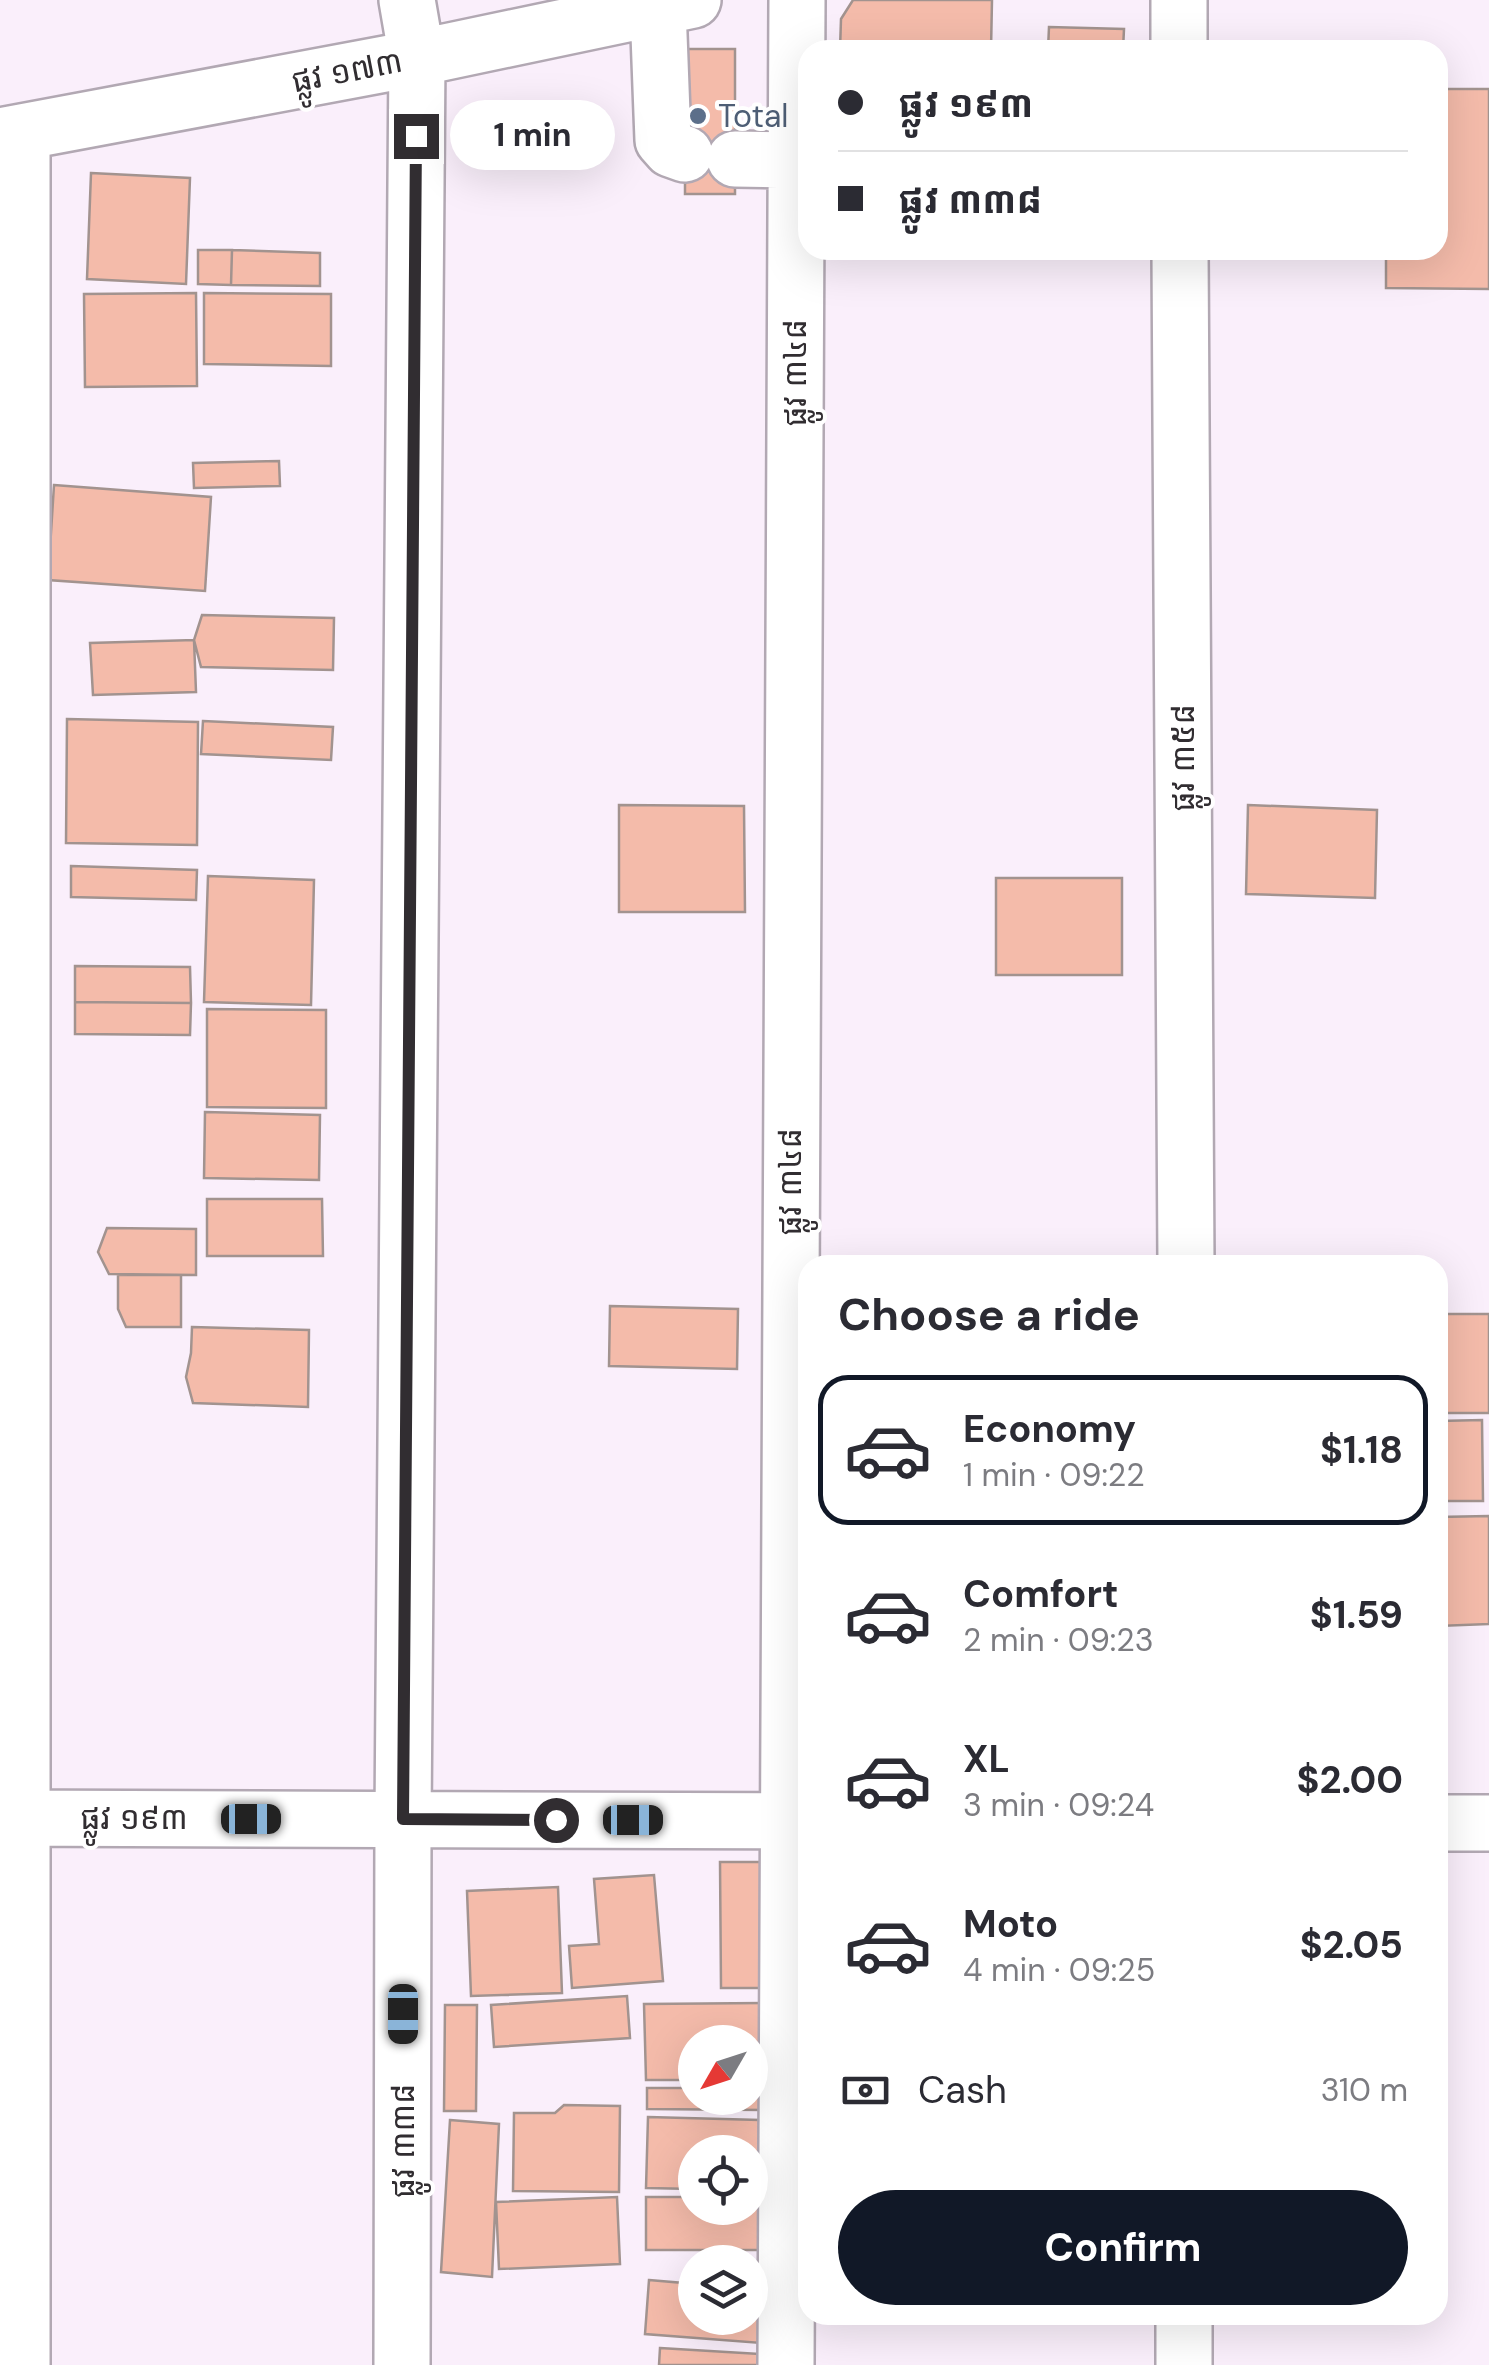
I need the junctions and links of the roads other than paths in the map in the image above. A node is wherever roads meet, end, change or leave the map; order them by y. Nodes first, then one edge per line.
1 (407, 0) edge
2 (797, 0) edge
3 (1179, 0) edge
4 (676, 4) edge
5 (1179, 40) edge
6 (417, 58) junction
7 (11, 134) edge
8 (796, 160) junction
9 (1180, 260) edge
10 (1186, 1255) edge
11 (12, 1818) edge
12 (403, 1819) junction
13 (797, 1821) edge
14 (1448, 1823) edge
15 (1489, 1823) edge
16 (11, 2046) edge
17 (1184, 2325) edge
18 (22, 2365) edge
19 (402, 2365) edge
20 (786, 2365) edge
21 (1184, 2365) edge

1 - 6 street
2 - 8 street, ផ្លូវ ៣៤៨
3 - 5 street
4 - 6 street, ផ្លូវ ១៧៣
4 - 8 street
6 - 7 street, ផ្លូវ ១៧៣
6 - 12 street, ផ្លូវ ៣៣៨
7 - 11 street
8 - 13 street, ផ្លូវ ៣៤៨
9 - 10 street, ផ្លូវ ៣៥៨
11 - 12 street, ផ្លូវ ១៩៣
11 - 16 street
12 - 13 street, ផ្លូវ ១៩៣
12 - 19 street, ផ្លូវ ៣៣៨
13 - 20 street, ផ្លូវ ៣៤៨
14 - 15 street
16 - 18 street
17 - 21 street

